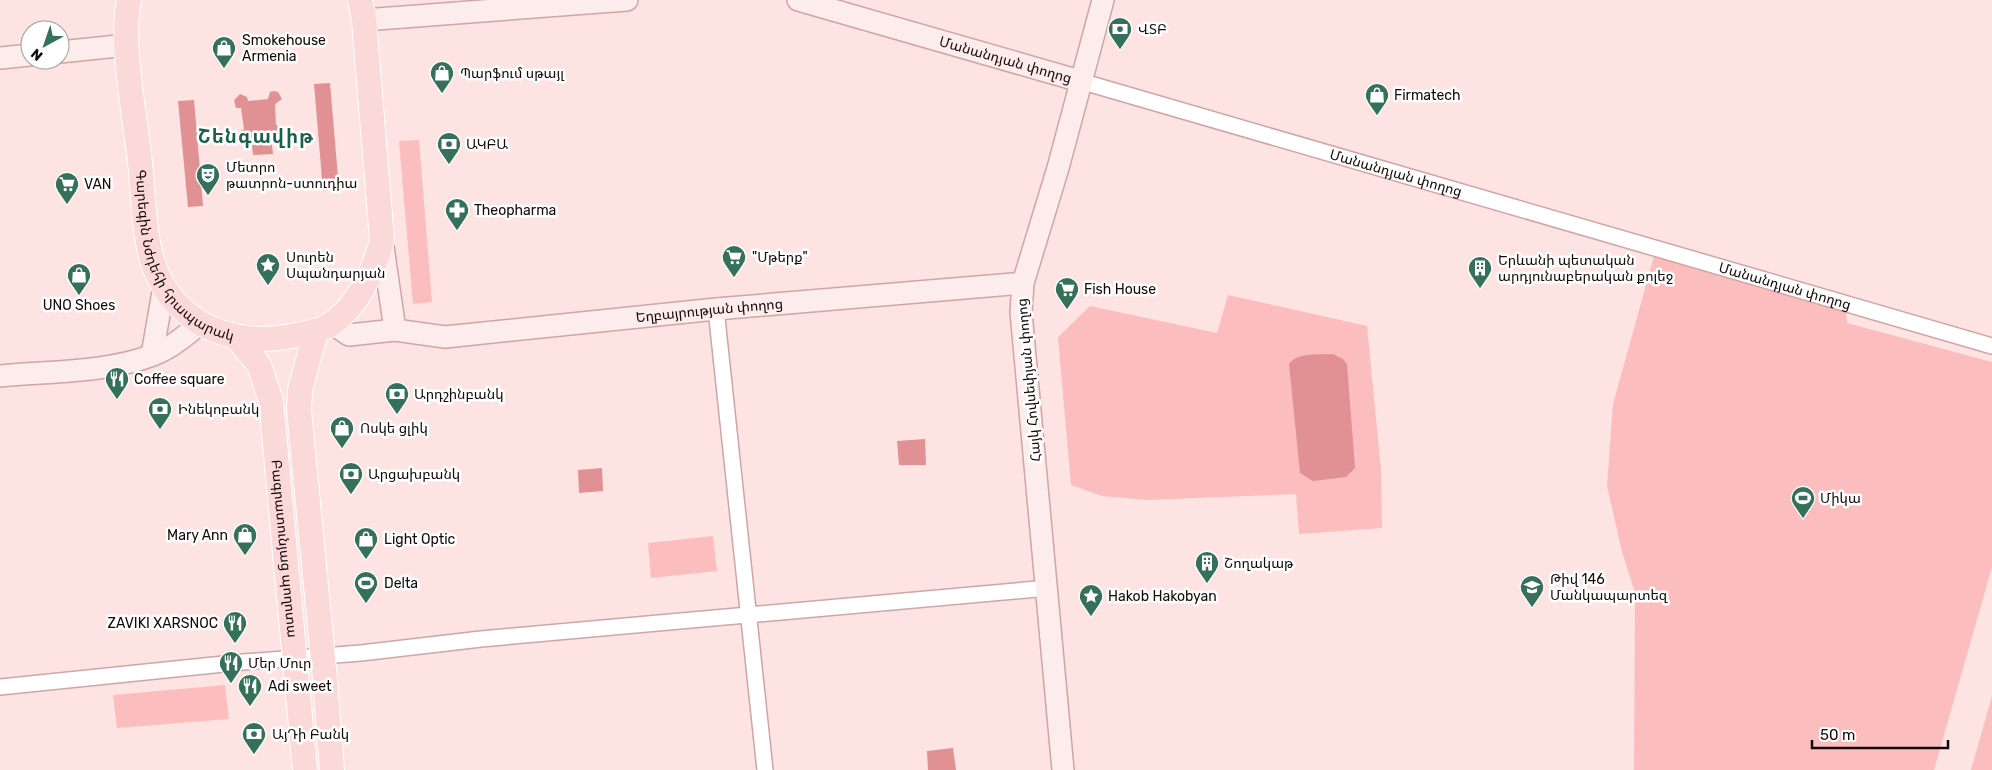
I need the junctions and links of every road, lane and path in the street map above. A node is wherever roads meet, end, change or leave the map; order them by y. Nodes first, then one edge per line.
1 (129, 0) edge
2 (627, 0) edge
3 (798, 0) edge
4 (1103, 0) edge
5 (362, 10) edge
6 (127, 45) junction
7 (70, 51) edge
8 (20, 55) edge
9 (0, 58) edge
10 (1080, 81) junction
11 (382, 240) junction
12 (1023, 282) junction
13 (164, 286) junction
14 (716, 309) junction
15 (200, 323) junction
16 (323, 327) junction
17 (395, 330) junction
18 (237, 338) junction
19 (1992, 346) edge
20 (152, 355) junction
21 (0, 376) edge
22 (1048, 588) junction
23 (749, 615) junction
24 (323, 656) junction
25 (296, 659) junction
26 (0, 687) edge
27 (305, 770) edge
28 (332, 770) edge
29 (765, 770) edge
30 (1063, 770) edge

1 - 6 main road, Գարեգին Նժդեհի հրապարակ
2 - 5 street
3 - 10 street, Մանանդյան փողոց
4 - 10 street, Հայկ Հովսեփյան փողոց
5 - 11 main road
6 - 7 street
6 - 13 main road, Գարեգին Նժդեհի հրապարակ
8 - 9 street
10 - 12 street, Հայկ Հովսեփյան փողոց
10 - 19 street, Մանանդյան փողոց
11 - 16 main road
11 - 17 street
12 - 14 street, Եղբայրության փողոց
12 - 22 street, Հայկ Հովսեփյան փողոց
13 - 15 main road, Գարեգին Նժդեհի հրապարակ
13 - 20 street
14 - 17 street, Եղբայրության փողոց
14 - 23 street
15 - 18 main road, Գարեգին Նժդեհի հրապարակ
15 - 20 street
16 - 17 street, Եղբայրության փողոց
16 - 18 main road, Գարեգին Նժդեհի հրապարակ
16 - 24 main road, Բագրատունյաց պողոտա
18 - 25 main road, Բագրատունյաց պողոտա
20 - 21 street
22 - 23 street
22 - 30 street, Հայկ Հովսեփյան փողոց
23 - 24 street
23 - 29 street
24 - 25 street
24 - 28 main road, Բագրատունյաց պողոտա
25 - 26 street
25 - 27 main road, Բագրատունյաց պողոտա

